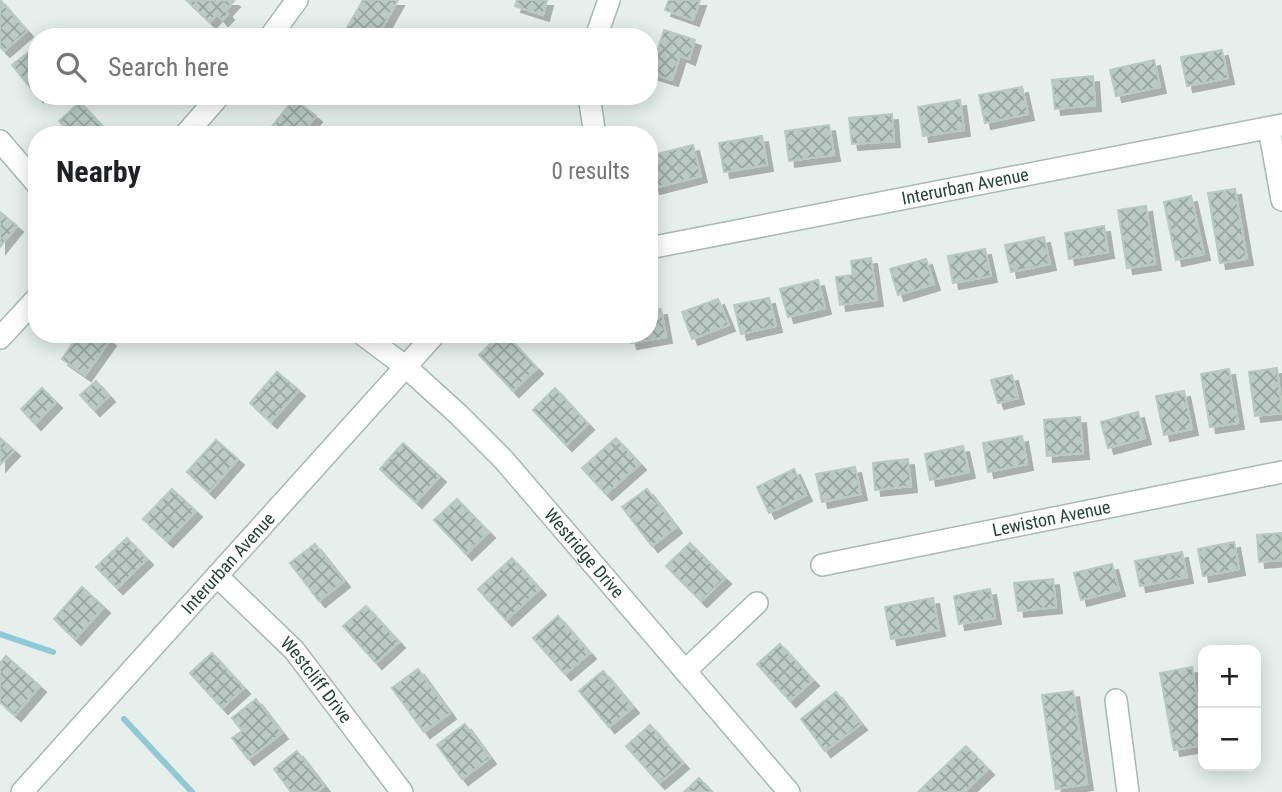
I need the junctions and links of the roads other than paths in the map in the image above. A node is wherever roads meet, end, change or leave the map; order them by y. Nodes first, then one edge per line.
1 (297, 0) edge
2 (609, 0) edge
3 (277, 28) edge
4 (599, 28) edge
5 (211, 105) edge
6 (590, 105) edge
7 (193, 126) edge
8 (594, 126) edge
9 (1275, 127) edge
10 (0, 141) edge
11 (28, 174) edge
12 (1282, 200) edge
13 (658, 246) edge
14 (28, 308) edge
15 (0, 338) edge
16 (374, 343) edge
17 (427, 343) edge
18 (406, 367) junction
19 (1282, 472) edge
20 (822, 565) dead end
21 (217, 576) junction
22 (757, 603) dead end
23 (685, 671) junction
24 (1116, 700) dead end
25 (22, 792) edge
26 (402, 792) edge
27 (789, 792) edge
28 (1128, 792) edge

1 - 3 street
2 - 4 street
5 - 7 street
6 - 8 street
9 - 12 street
9 - 13 street, Interurban Avenue
10 - 11 street
14 - 15 street
16 - 18 street, Westridge Drive
17 - 18 street, Interurban Avenue
18 - 21 street, Interurban Avenue
18 - 23 street, Westridge Drive
19 - 20 street, Lewiston Avenue
21 - 25 street, Interurban Avenue
21 - 26 street, Westcliff Drive
22 - 23 street
23 - 27 street, Westridge Drive
24 - 28 street

